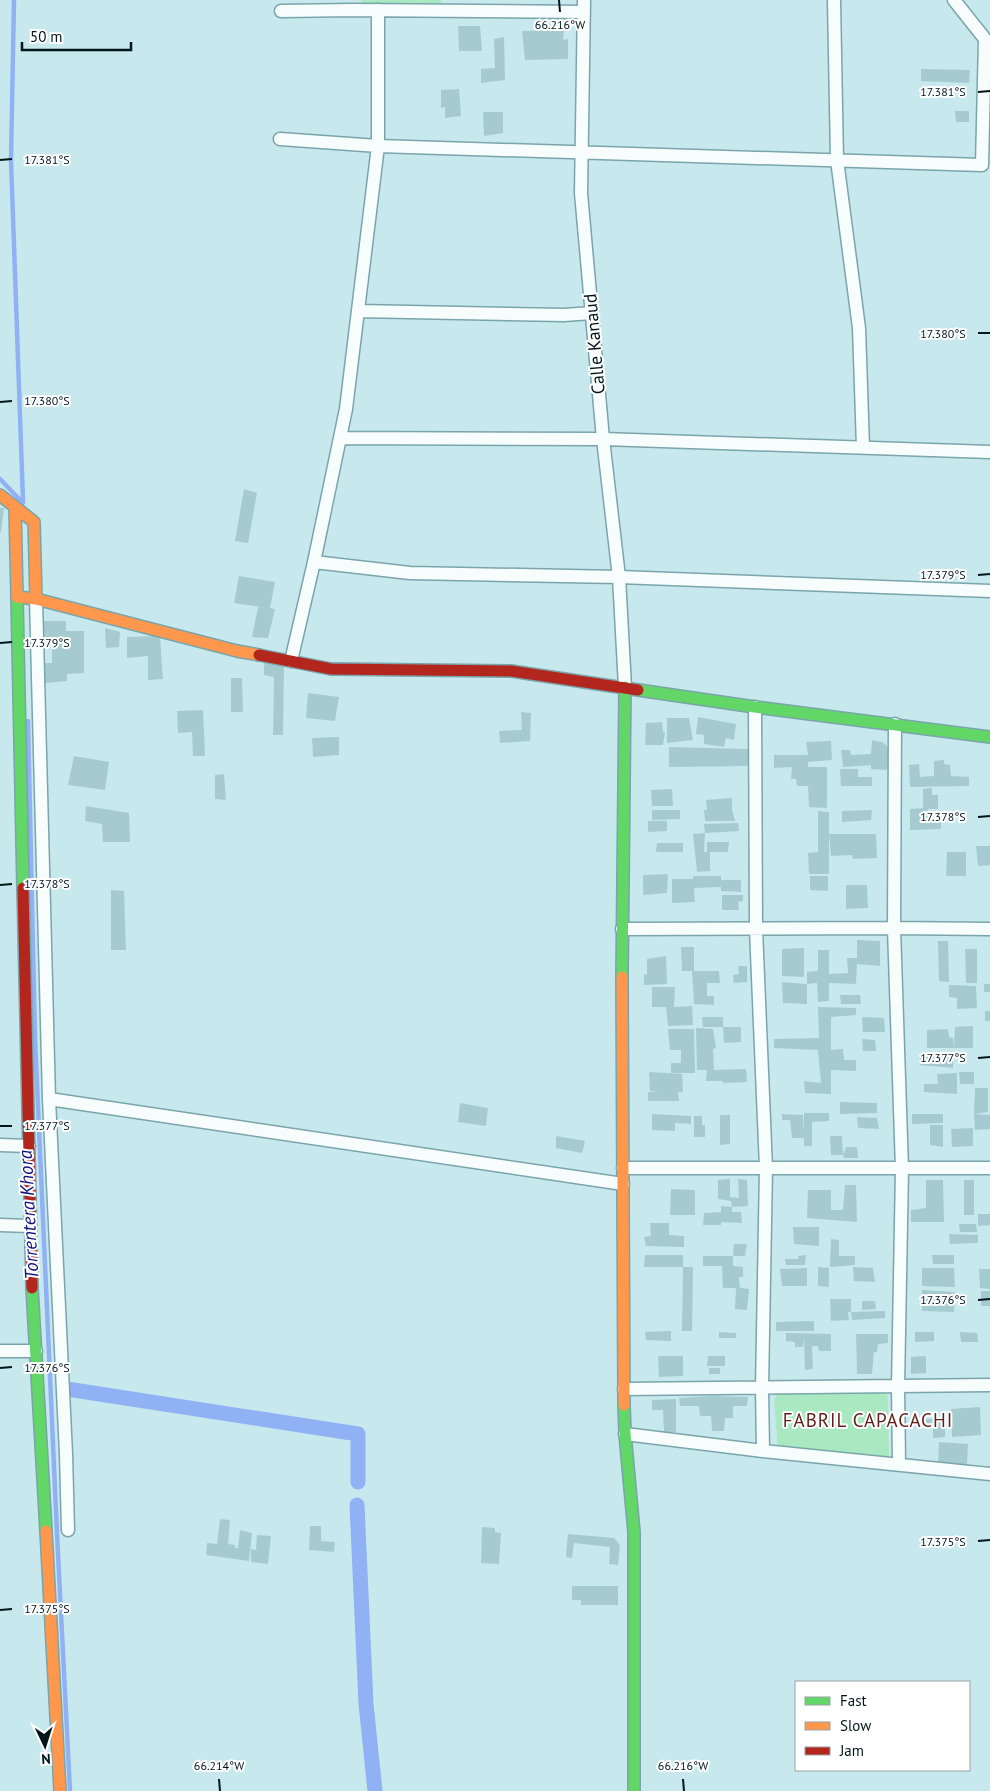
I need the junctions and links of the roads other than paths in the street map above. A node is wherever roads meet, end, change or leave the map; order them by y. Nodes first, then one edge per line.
1 (834, 0) edge
2 (954, 0) edge
3 (353, 5) edge
4 (449, 6) edge
5 (584, 6) edge
6 (378, 10) junction
7 (281, 11) dead end
8 (280, 139) dead end
9 (378, 146) junction
10 (581, 153) junction
11 (838, 160) junction
12 (358, 311) junction
13 (592, 313) junction
14 (340, 438) junction
15 (603, 439) junction
16 (863, 448) junction
17 (990, 452) edge
18 (0, 495) edge
19 (15, 506) junction
20 (314, 562) junction
21 (619, 577) junction
22 (990, 591) edge
23 (18, 597) junction
24 (36, 599) junction
25 (291, 661) junction
26 (626, 687) junction
27 (755, 707) junction
28 (895, 724) junction
29 (990, 737) edge
30 (894, 928) junction
31 (622, 929) junction
32 (756, 929) junction
33 (990, 929) edge
34 (49, 1099) junction
35 (0, 1145) edge
36 (28, 1146) junction
37 (623, 1168) junction
38 (766, 1168) junction
39 (990, 1168) edge
40 (902, 1169) junction
41 (623, 1184) junction
42 (0, 1225) edge
43 (30, 1226) junction
44 (0, 1351) edge
45 (36, 1351) junction
46 (990, 1385) edge
47 (898, 1387) junction
48 (762, 1388) junction
49 (624, 1389) junction
50 (625, 1434) junction
51 (763, 1451) junction
52 (899, 1464) junction
53 (990, 1474) edge
54 (68, 1530) dead end
55 (60, 1791) edge
56 (634, 1791) edge

1 - 11 street
2 - 11 street
3 - 6 street
3 - 7 street
4 - 5 street
4 - 6 street
5 - 10 street, Calle Kanaud
6 - 9 street
8 - 9 street
9 - 10 street
9 - 12 street
10 - 11 street
10 - 13 street, Calle Kanaud
11 - 16 street
12 - 13 street
12 - 14 street
13 - 15 street, Calle Kanaud
14 - 15 street
14 - 20 street
15 - 16 street
15 - 21 street, Calle Kanaud
16 - 17 street
18 - 19 street
19 - 23 street
19 - 24 street
20 - 21 street
20 - 25 street
21 - 22 street
21 - 26 street, Calle Kanaud
23 - 24 street
23 - 36 street
24 - 25 street
24 - 34 street
25 - 26 street
26 - 27 street
26 - 31 street
27 - 28 street
27 - 32 street
28 - 29 street
28 - 30 street
30 - 32 street
30 - 33 street
30 - 40 street
31 - 32 street
31 - 37 street
32 - 38 street
34 - 41 street
34 - 54 street
35 - 36 street
36 - 43 street
37 - 38 street
37 - 41 street
38 - 40 street
38 - 48 street
39 - 40 street
40 - 47 street
41 - 49 street
42 - 43 street
43 - 45 street
44 - 45 street
45 - 55 street
46 - 47 street
47 - 48 street
47 - 52 street
48 - 49 street
48 - 51 street
49 - 50 street
50 - 51 street
50 - 56 street
51 - 52 street
52 - 53 street

